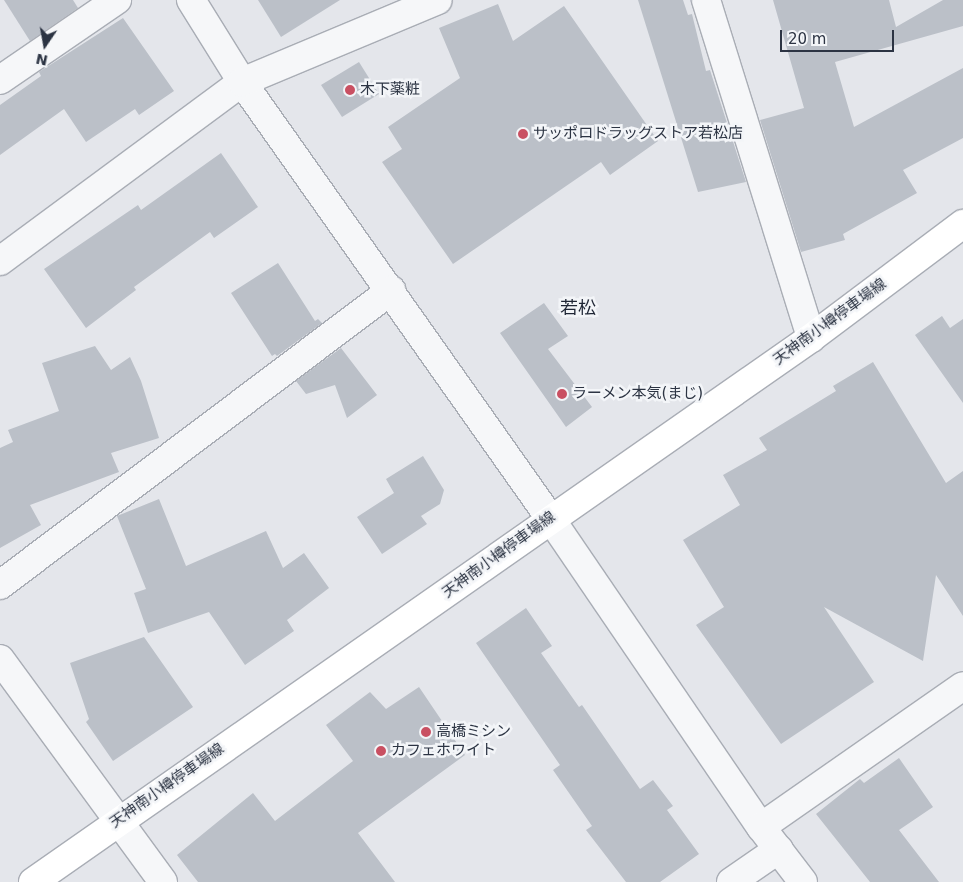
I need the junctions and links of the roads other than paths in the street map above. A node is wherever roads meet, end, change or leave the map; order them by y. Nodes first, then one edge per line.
1 (117, 0) edge
2 (191, 0) edge
3 (438, 0) edge
4 (706, 0) edge
5 (0, 80) edge
6 (242, 82) junction
7 (963, 224) edge
8 (0, 261) edge
9 (391, 290) junction
10 (810, 338) junction
11 (550, 518) junction
12 (0, 585) edge
13 (0, 659) edge
14 (963, 686) edge
15 (119, 819) junction
16 (761, 827) junction
17 (779, 849) junction
18 (33, 882) edge
19 (163, 882) edge
20 (731, 882) edge
21 (803, 882) edge

1 - 5 street
2 - 6 street
3 - 6 street
4 - 10 street
6 - 8 street
6 - 9 street
7 - 10 main road, 天神南小樽停車場線
9 - 11 street
9 - 12 street
10 - 11 main road, 天神南小樽停車場線
11 - 15 main road, 天神南小樽停車場線
11 - 16 street
13 - 15 street
14 - 16 street
15 - 18 main road, 天神南小樽停車場線
15 - 19 street
16 - 17 street
17 - 20 street
17 - 21 street

